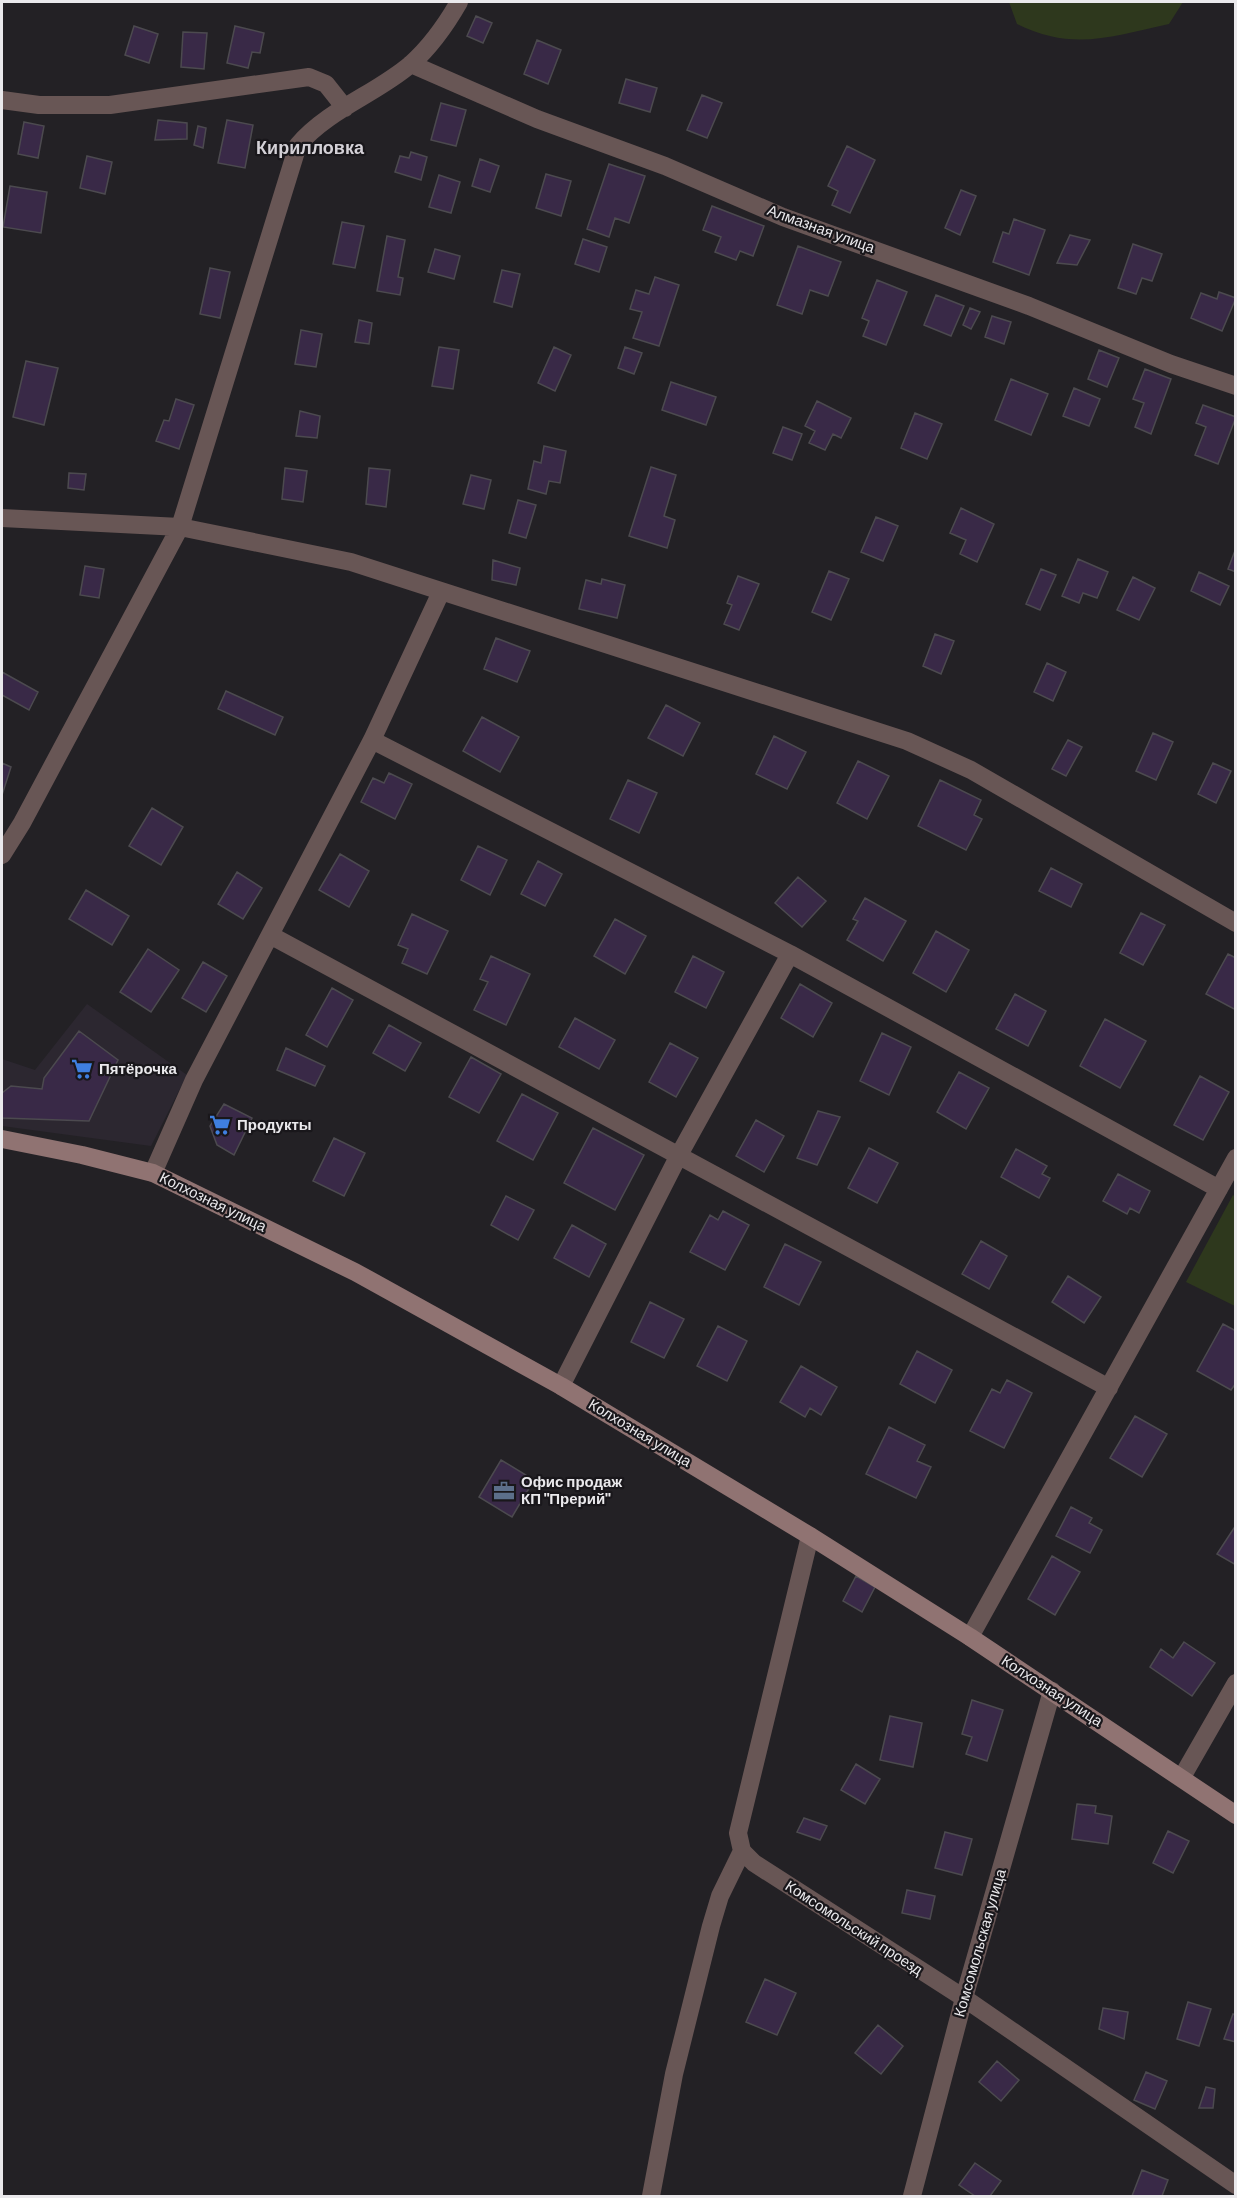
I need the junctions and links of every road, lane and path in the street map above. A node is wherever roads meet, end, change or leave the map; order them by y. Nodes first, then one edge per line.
1 (459, 2) edge
2 (411, 64) junction
3 (2, 100) edge
4 (345, 108) junction
5 (1236, 386) edge
6 (2, 518) edge
7 (180, 527) junction
8 (441, 592) junction
9 (372, 740) junction
10 (2, 855) edge
11 (1236, 923) edge
12 (270, 935) junction
13 (790, 954) junction
14 (2, 1139) edge
15 (679, 1155) junction
16 (1236, 1158) edge
17 (153, 1173) junction
18 (1219, 1189) junction
19 (561, 1386) junction
20 (1109, 1388) junction
21 (810, 1536) junction
22 (970, 1637) junction
23 (1236, 1683) edge
24 (1052, 1691) junction
25 (1182, 1777) junction
26 (1236, 1815) edge
27 (741, 1851) junction
28 (963, 1998) junction
29 (1236, 2185) edge
30 (651, 2196) edge
31 (912, 2196) edge

1 - 2 street
2 - 4 street
2 - 5 street, Алмазная улица
3 - 4 street
4 - 7 street
6 - 7 street
7 - 8 street
7 - 10 street
8 - 9 street
8 - 11 street
9 - 12 street
9 - 13 street
12 - 15 street
12 - 17 street
13 - 15 street
13 - 18 street
14 - 17 main road, Колхозная улица
15 - 19 street
15 - 20 street
16 - 18 street
17 - 19 main road, Колхозная улица
18 - 20 street
19 - 21 main road, Колхозная улица
20 - 22 street
21 - 22 main road, Колхозная улица
21 - 27 street
22 - 24 main road, Колхозная улица
23 - 25 street
24 - 25 main road, Колхозная улица
24 - 28 street, Комсомольская улица
25 - 26 main road, Колхозная улица
27 - 28 street, Комсомольский проезд
27 - 30 street
28 - 29 street, Комсомольский проезд
28 - 31 street, Комсомольская улица

